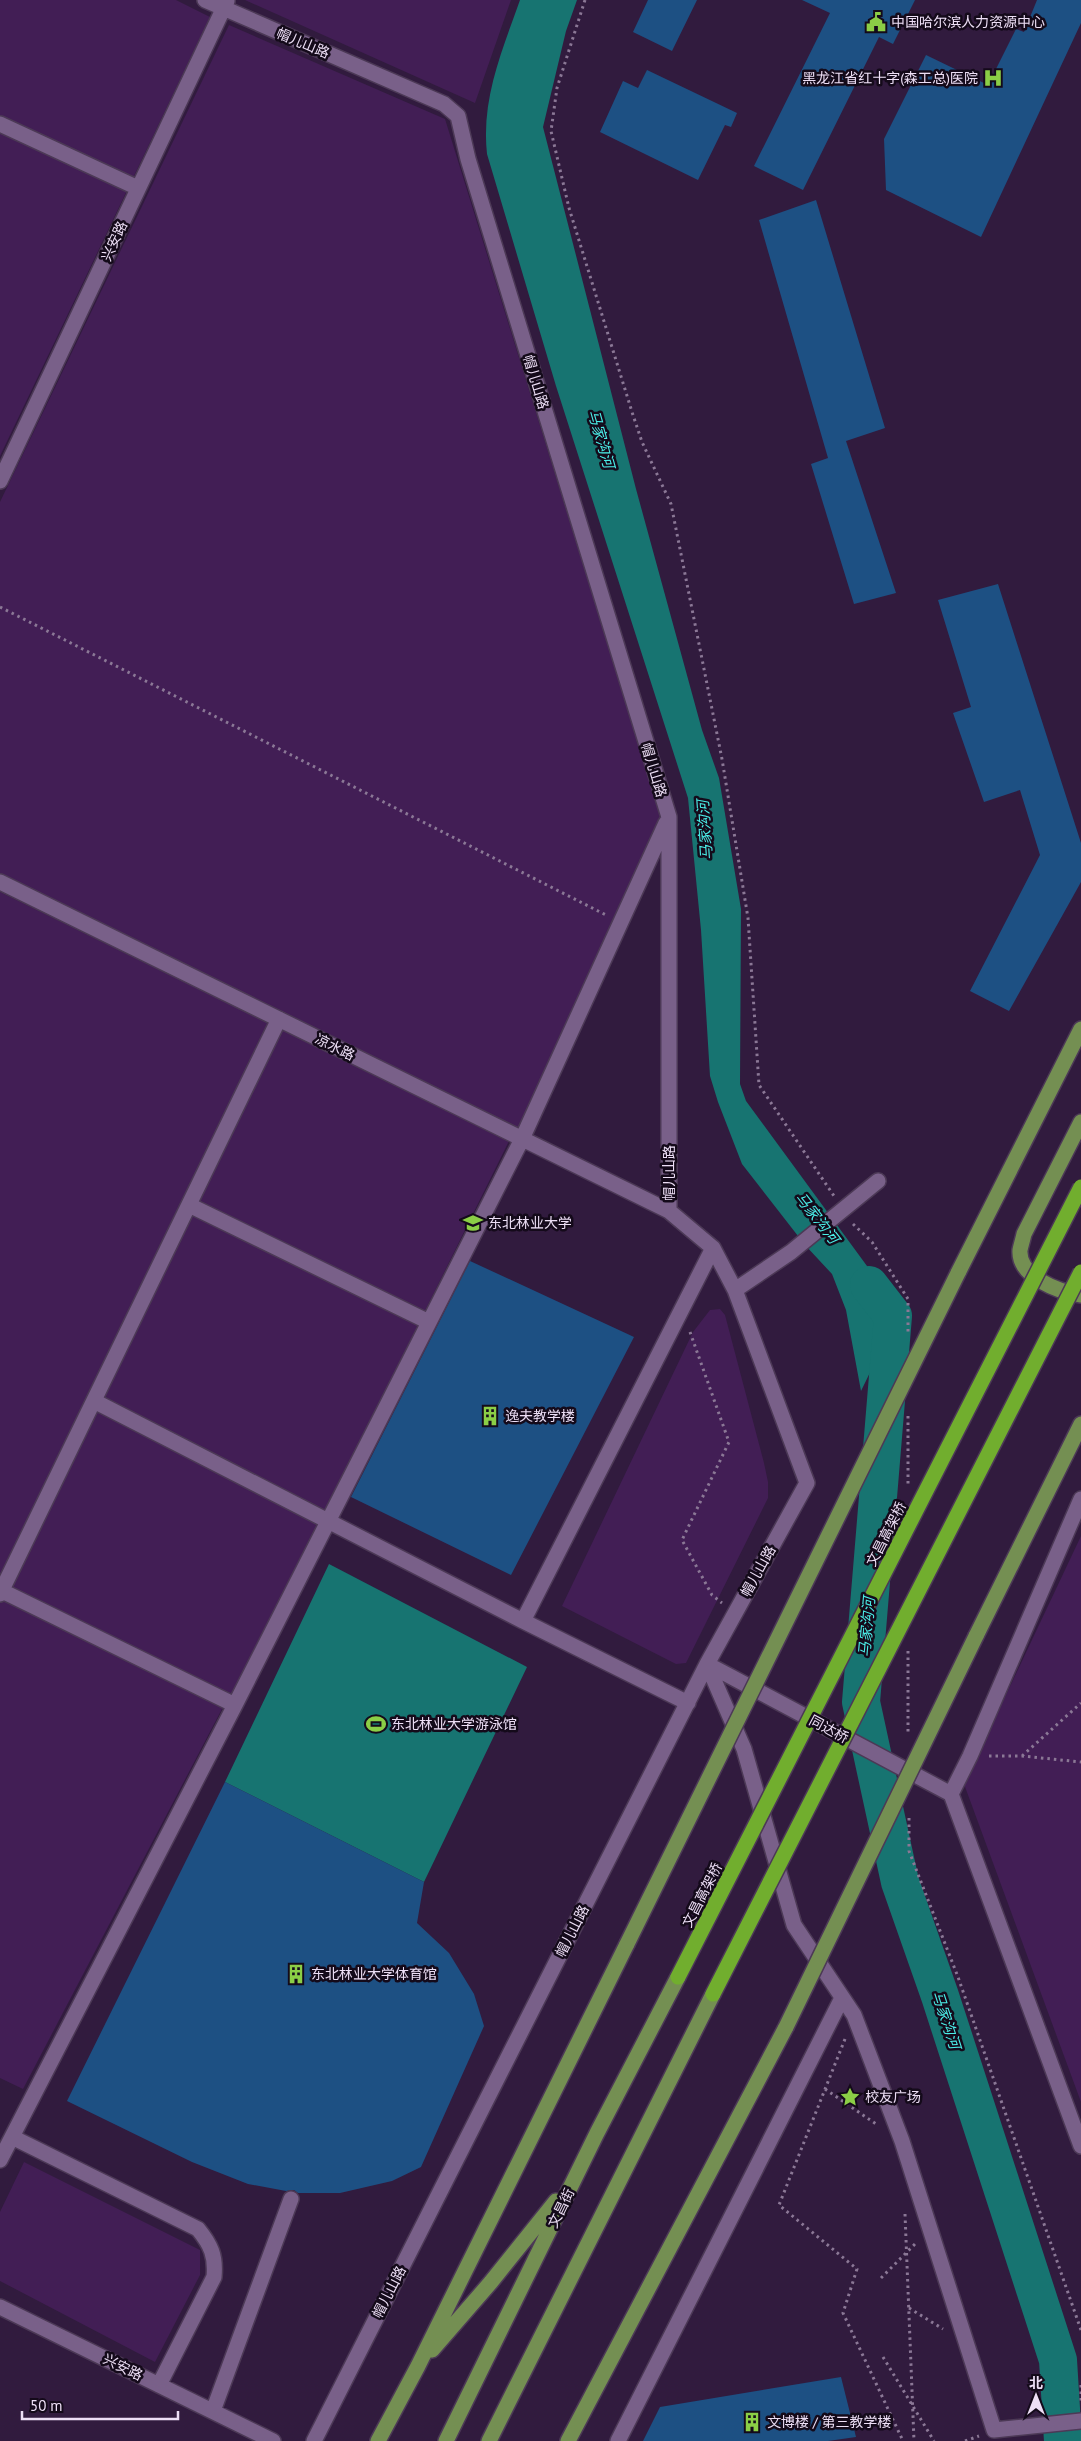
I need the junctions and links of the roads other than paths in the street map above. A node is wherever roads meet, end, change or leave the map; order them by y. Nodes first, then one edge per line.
1 (205, 0) edge
2 (225, 4) edge
3 (0, 124) edge
4 (138, 188) junction
5 (0, 481) edge
6 (669, 817) junction
7 (0, 882) edge
8 (279, 1020) junction
9 (1081, 1029) edge
10 (1081, 1122) edge
11 (522, 1139) junction
12 (878, 1181) dead end
13 (1081, 1187) edge
14 (189, 1205) junction
15 (669, 1211) junction
16 (713, 1248) junction
17 (1081, 1272) edge
18 (734, 1290) junction
19 (1081, 1295) edge
20 (429, 1322) junction
21 (94, 1401) junction
22 (1081, 1424) edge
23 (1081, 1499) edge
24 (328, 1521) junction
25 (1, 1592) edge
26 (523, 1622) junction
27 (707, 1664) junction
28 (688, 1703) junction
29 (235, 1705) junction
30 (951, 1794) junction
31 (678, 1977) joint
32 (713, 1994) joint
33 (842, 1998) junction
34 (597, 2133) junction
35 (12, 2137) junction
36 (1081, 2146) edge
37 (0, 2160) edge
38 (291, 2199) dead end
39 (0, 2307) edge
40 (418, 2366) junction
41 (160, 2385) junction
42 (213, 2411) junction
43 (1081, 2421) edge
44 (274, 2441) edge
45 (314, 2441) edge
46 (378, 2441) edge
47 (446, 2441) edge
48 (489, 2441) edge
49 (568, 2441) edge
50 (618, 2441) edge

1 - 2 street, 帽儿山路
2 - 4 street, 兴安路
2 - 6 street, 帽儿山路
3 - 4 street
4 - 5 street, 兴安路
6 - 11 street
6 - 15 street, 帽儿山路
7 - 8 street, 凉水路
8 - 11 street, 凉水路
8 - 14 street
9 - 40 main road, bridge
10 - 19 main road
11 - 15 street, 凉水路
11 - 20 street
12 - 18 street
13 - 31 highway, 文昌高架桥, bridge
14 - 20 street
14 - 21 street
15 - 16 street, 帽儿山路
16 - 18 street, 帽儿山路
16 - 26 street
17 - 32 highway, bridge
18 - 27 street, 帽儿山路
20 - 24 street
21 - 24 street
21 - 25 street
22 - 49 main road, bridge
23 - 30 street
24 - 26 street
24 - 29 street
25 - 29 street
26 - 28 street
27 - 28 street, 帽儿山路
27 - 30 street, 同达桥, bridge
27 - 33 street
28 - 45 street, 帽儿山路
29 - 35 street
30 - 36 street
31 - 34 main road, 文昌街
32 - 48 main road
33 - 43 street
33 - 50 street
34 - 40 main road
34 - 47 main road, 文昌街
35 - 37 street
35 - 41 street
38 - 42 street
39 - 41 street, 兴安路
40 - 46 main road
41 - 42 street, 兴安路
42 - 44 street, 兴安路

